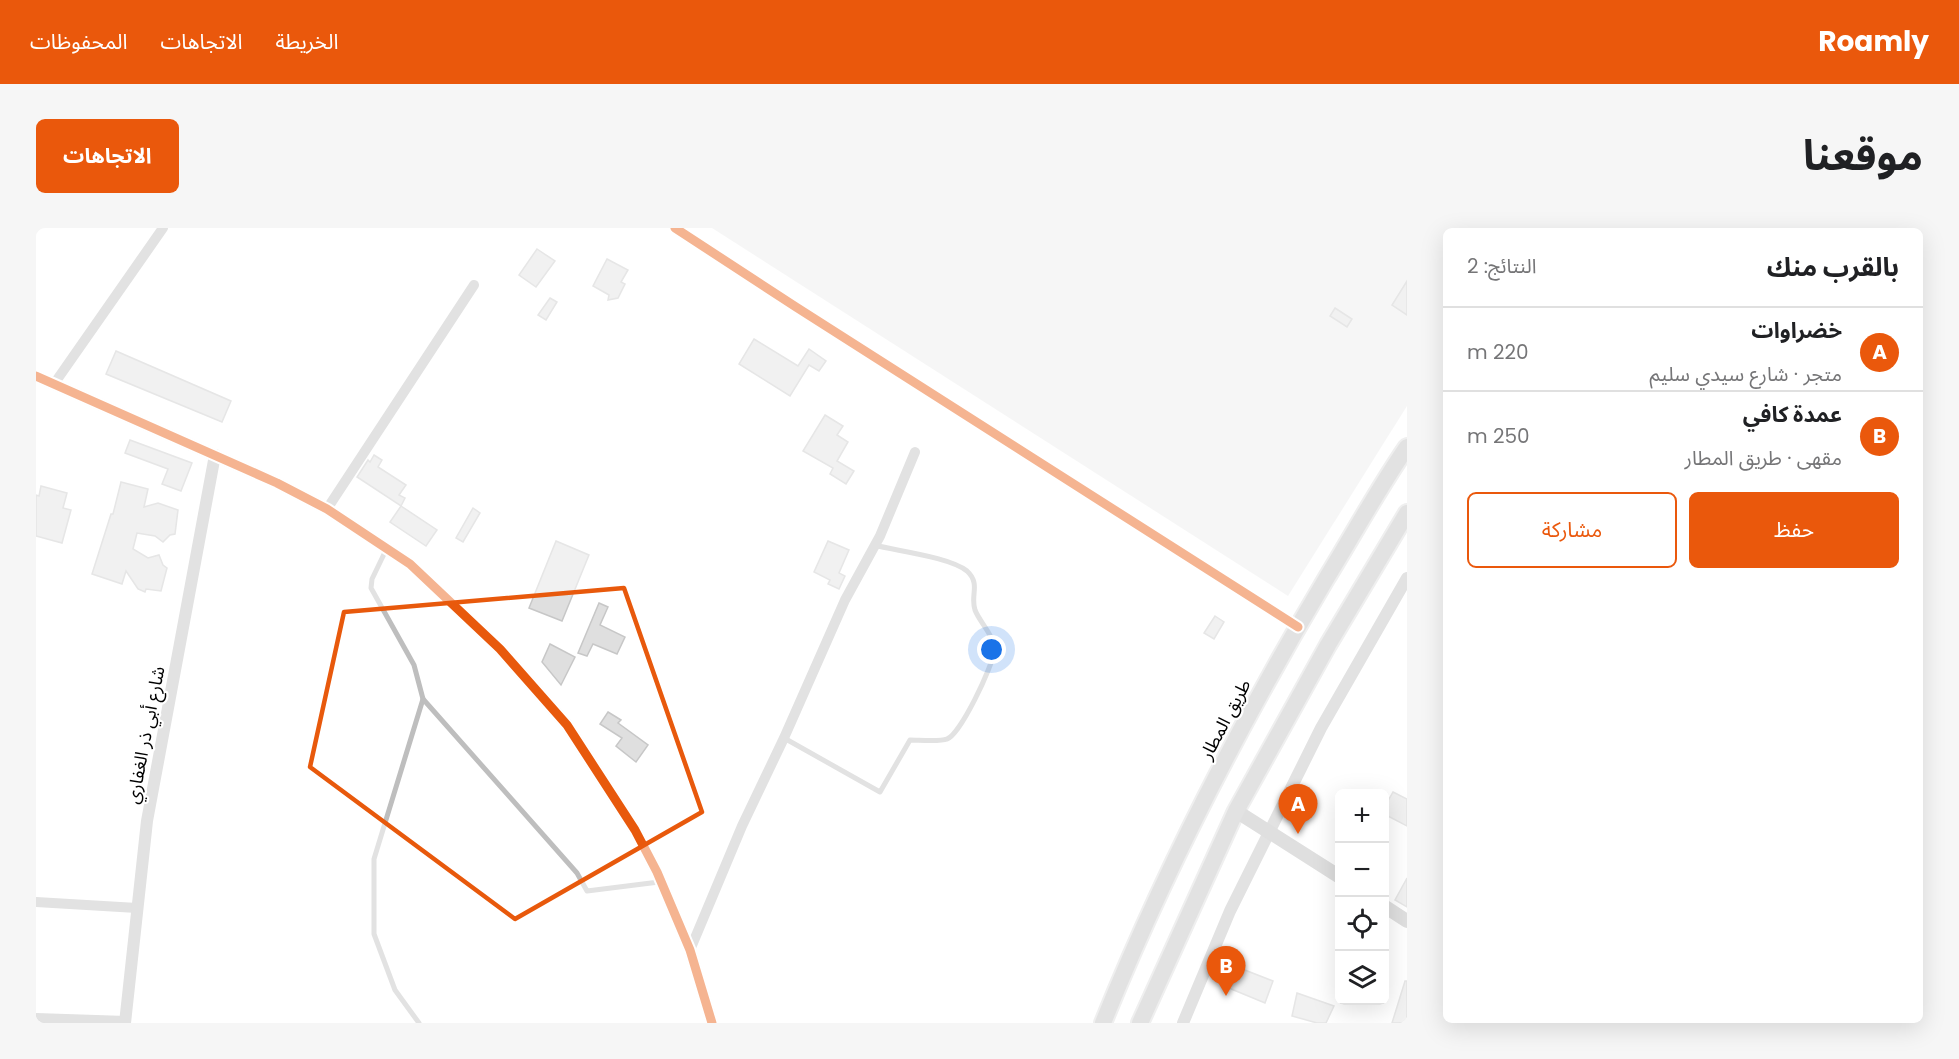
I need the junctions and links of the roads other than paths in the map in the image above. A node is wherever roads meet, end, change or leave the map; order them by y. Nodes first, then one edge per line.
1 (164, 228) edge
2 (675, 228) edge
3 (474, 285) dead end
4 (36, 376) edge
5 (54, 384) junction
6 (1407, 447) edge
7 (915, 452) dead end
8 (215, 455) junction
9 (327, 509) junction
10 (1407, 513) edge
11 (874, 545) junction
12 (387, 548) junction
13 (1407, 578) edge
14 (1298, 627) junction
15 (423, 699) junction
16 (784, 738) junction
17 (1236, 811) junction
18 (1269, 832) junction
19 (1335, 874) edge
20 (661, 882) junction
21 (36, 902) edge
22 (137, 909) junction
23 (1389, 909) edge
24 (1407, 921) edge
25 (690, 950) junction
26 (36, 1018) edge
27 (125, 1022) edge
28 (419, 1023) edge
29 (712, 1023) edge
30 (1103, 1023) edge
31 (1140, 1023) edge
32 (1183, 1023) edge

1 - 5 street
2 - 14 street
3 - 9 street
4 - 5 street
5 - 8 street
6 - 14 highway, طريق المطار
7 - 11 street
8 - 9 street
8 - 22 street, شارع أبي ذر الغفاري
9 - 12 street
10 - 17 highway
11 - 16 street
11 - 16 lane
12 - 15 lane
12 - 20 street
13 - 18 street
14 - 30 highway, طريق المطار
15 - 20 lane
15 - 28 lane
16 - 25 street
17 - 18 main road
17 - 31 highway
18 - 19 main road
18 - 32 street
20 - 25 street
21 - 22 street
22 - 27 street, شارع أبي ذر الغفاري
23 - 24 main road
25 - 29 street
26 - 27 street

